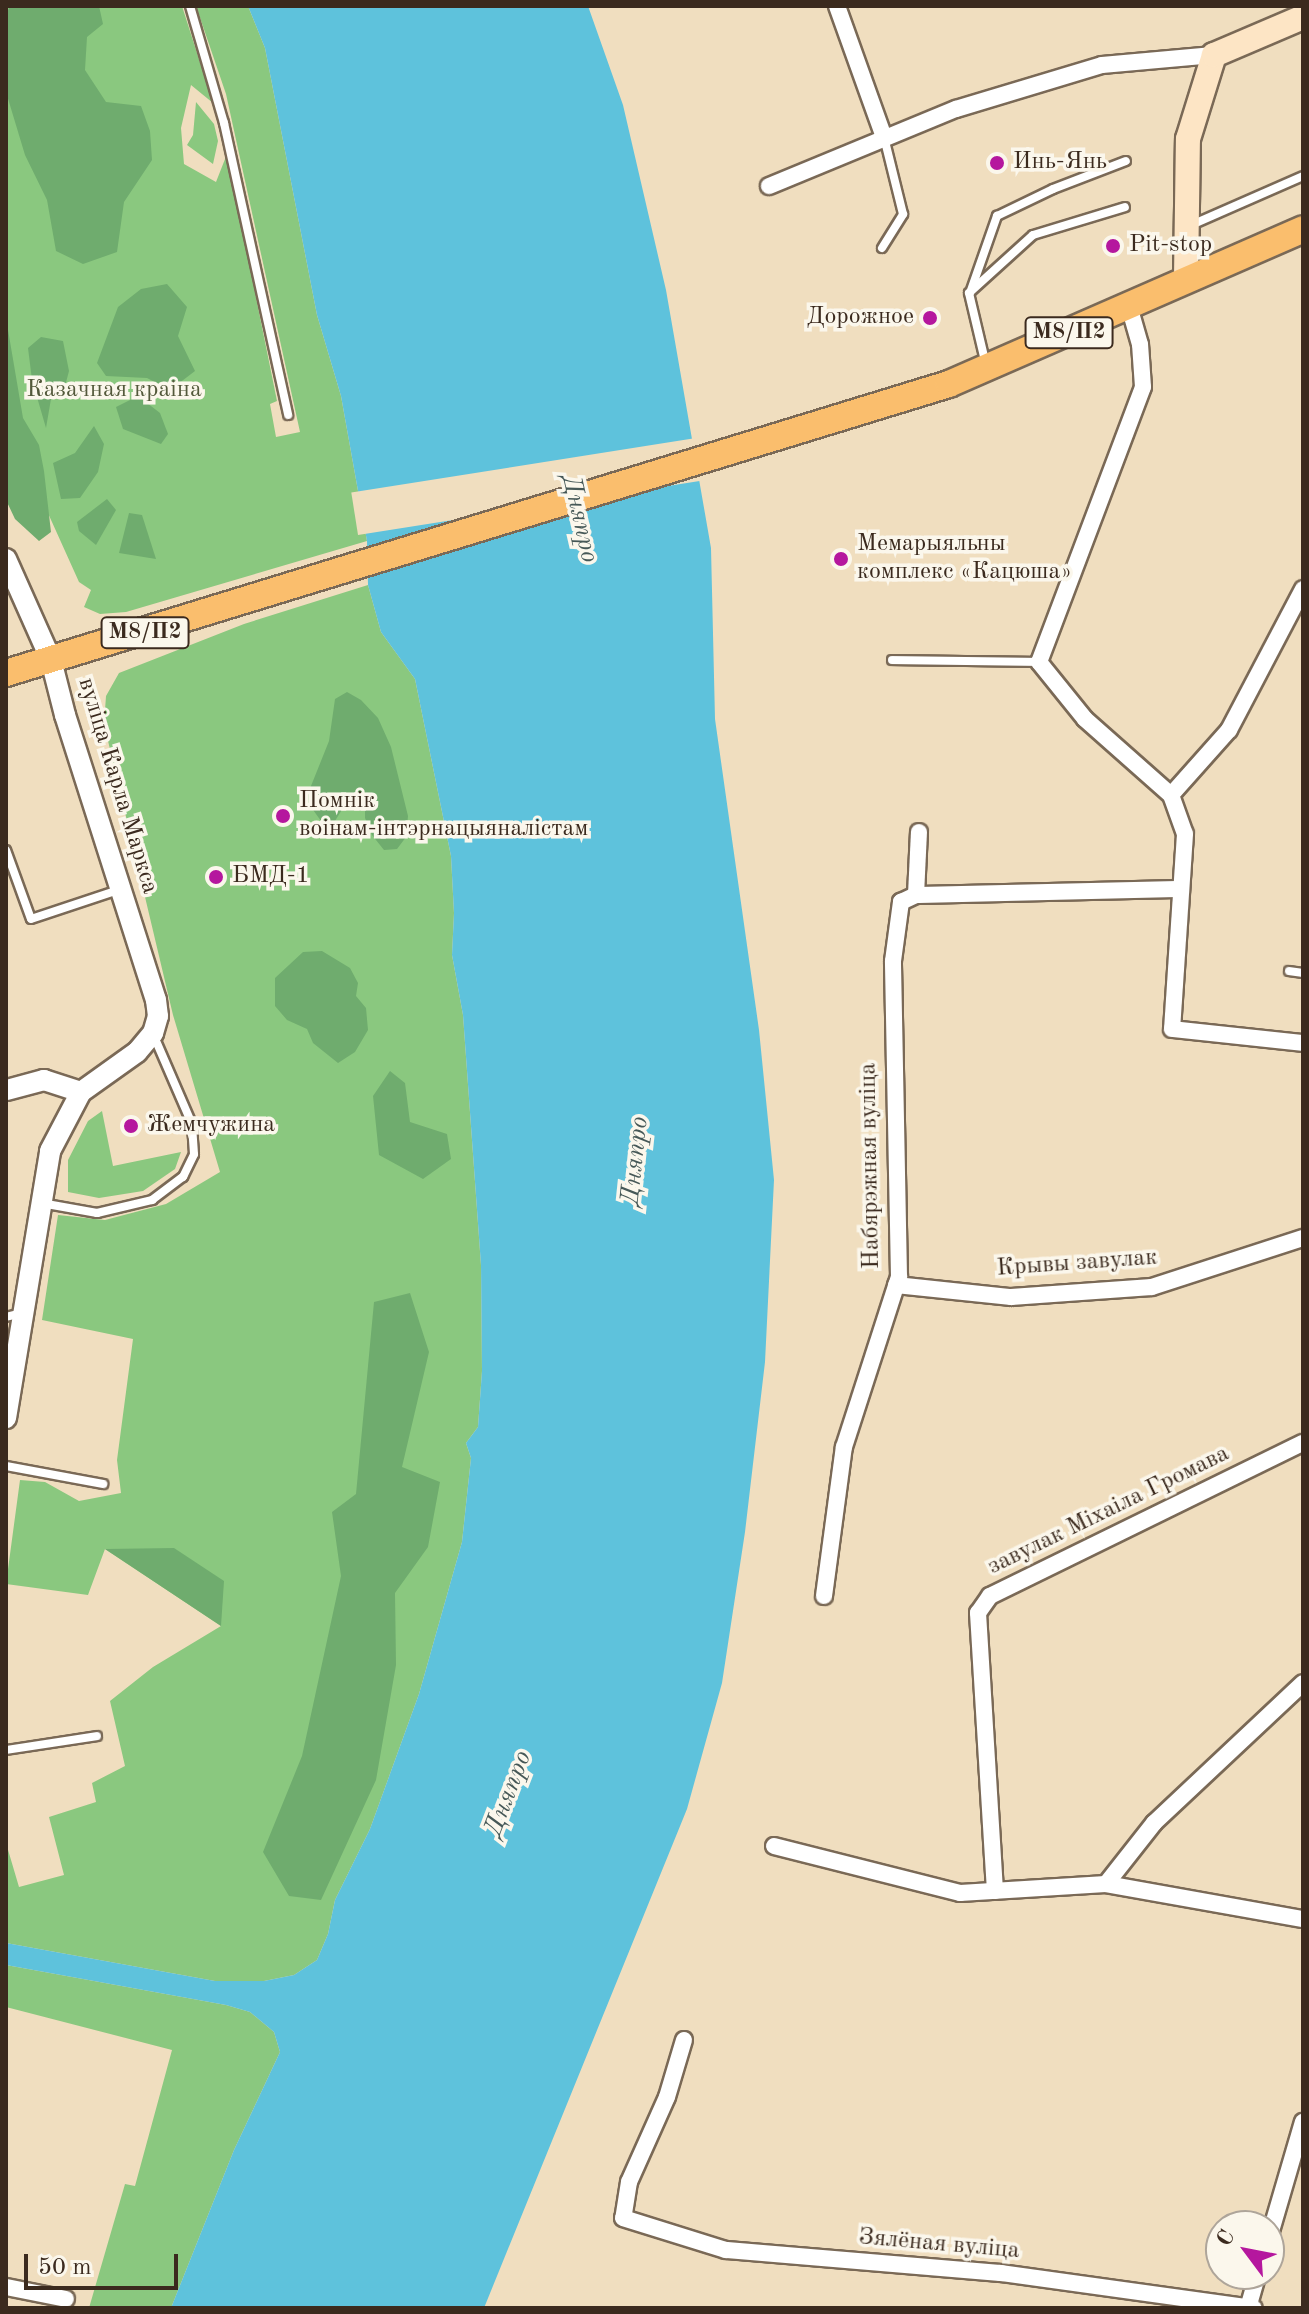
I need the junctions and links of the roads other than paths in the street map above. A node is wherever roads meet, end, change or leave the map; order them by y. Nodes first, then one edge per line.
1 (190, 6) edge
2 (837, 6) edge
3 (1303, 17) edge
4 (1214, 55) junction
5 (884, 137) junction
6 (1126, 161) dead end
7 (1303, 176) edge
8 (769, 186) dead end
9 (1125, 207) dead end
10 (1185, 228) junction
11 (1303, 229) edge
12 (882, 248) dead end
13 (1186, 278) junction
14 (969, 293) junction
15 (1129, 306) junction
16 (987, 370) junction
17 (288, 415) dead end
18 (6, 559) edge
19 (1303, 589) edge
20 (51, 660) junction
21 (892, 660) dead end
22 (1039, 662) junction
23 (6, 673) edge
24 (1171, 795) junction
25 (919, 832) dead end
26 (6, 850) edge
27 (123, 888) junction
28 (1180, 889) junction
29 (916, 895) junction
30 (1289, 971) dead end
31 (1303, 973) edge
32 (153, 1033) junction
33 (1303, 1043) edge
34 (6, 1090) edge
35 (81, 1092) junction
36 (40, 1203) junction
37 (1303, 1238) edge
38 (896, 1285) junction
39 (14, 1315) edge
40 (6, 1418) edge
41 (1303, 1443) edge
42 (6, 1466) edge
43 (103, 1484) dead end
44 (824, 1596) dead end
45 (1303, 1683) edge
46 (97, 1736) dead end
47 (6, 1750) edge
48 (774, 1846) dead end
49 (1106, 1884) junction
50 (995, 1891) junction
51 (1303, 1919) edge
52 (684, 2040) dead end
53 (1303, 2122) edge
54 (1277, 2210) edge
55 (6, 2287) edge
56 (66, 2299) dead end
57 (1250, 2308) edge

1 - 17 lane
2 - 5 street
3 - 4 main road
4 - 5 street
4 - 10 main road
5 - 8 street
5 - 12 lane
6 - 14 lane
7 - 10 lane
9 - 14 lane
10 - 13 main road
11 - 13 main road, М8/П2
13 - 15 main road, М8/П2
14 - 16 lane
15 - 16 main road, М8/П2
15 - 22 street
16 - 20 main road, М8/П2
18 - 20 street, вуліца Карла Маркса
19 - 24 street
20 - 23 main road, М8/П2
20 - 27 street, вуліца Карла Маркса
21 - 22 lane
22 - 24 street
24 - 28 street
25 - 29 street
26 - 27 lane
27 - 32 street, вуліца Карла Маркса
28 - 29 street
28 - 33 street
29 - 38 street, Набярэжная вуліца
30 - 31 lane
32 - 35 street
32 - 36 lane
34 - 35 street
35 - 36 street
36 - 39 street
37 - 38 street, Крывы завулак
38 - 44 street, Набярэжная вуліца
39 - 40 street
41 - 50 street, завулак Міхаіла Громава
42 - 43 lane
45 - 49 street
46 - 47 lane
48 - 50 street
49 - 50 street
49 - 51 street
52 - 57 street, Зялёная вуліца
53 - 54 street
55 - 56 street

